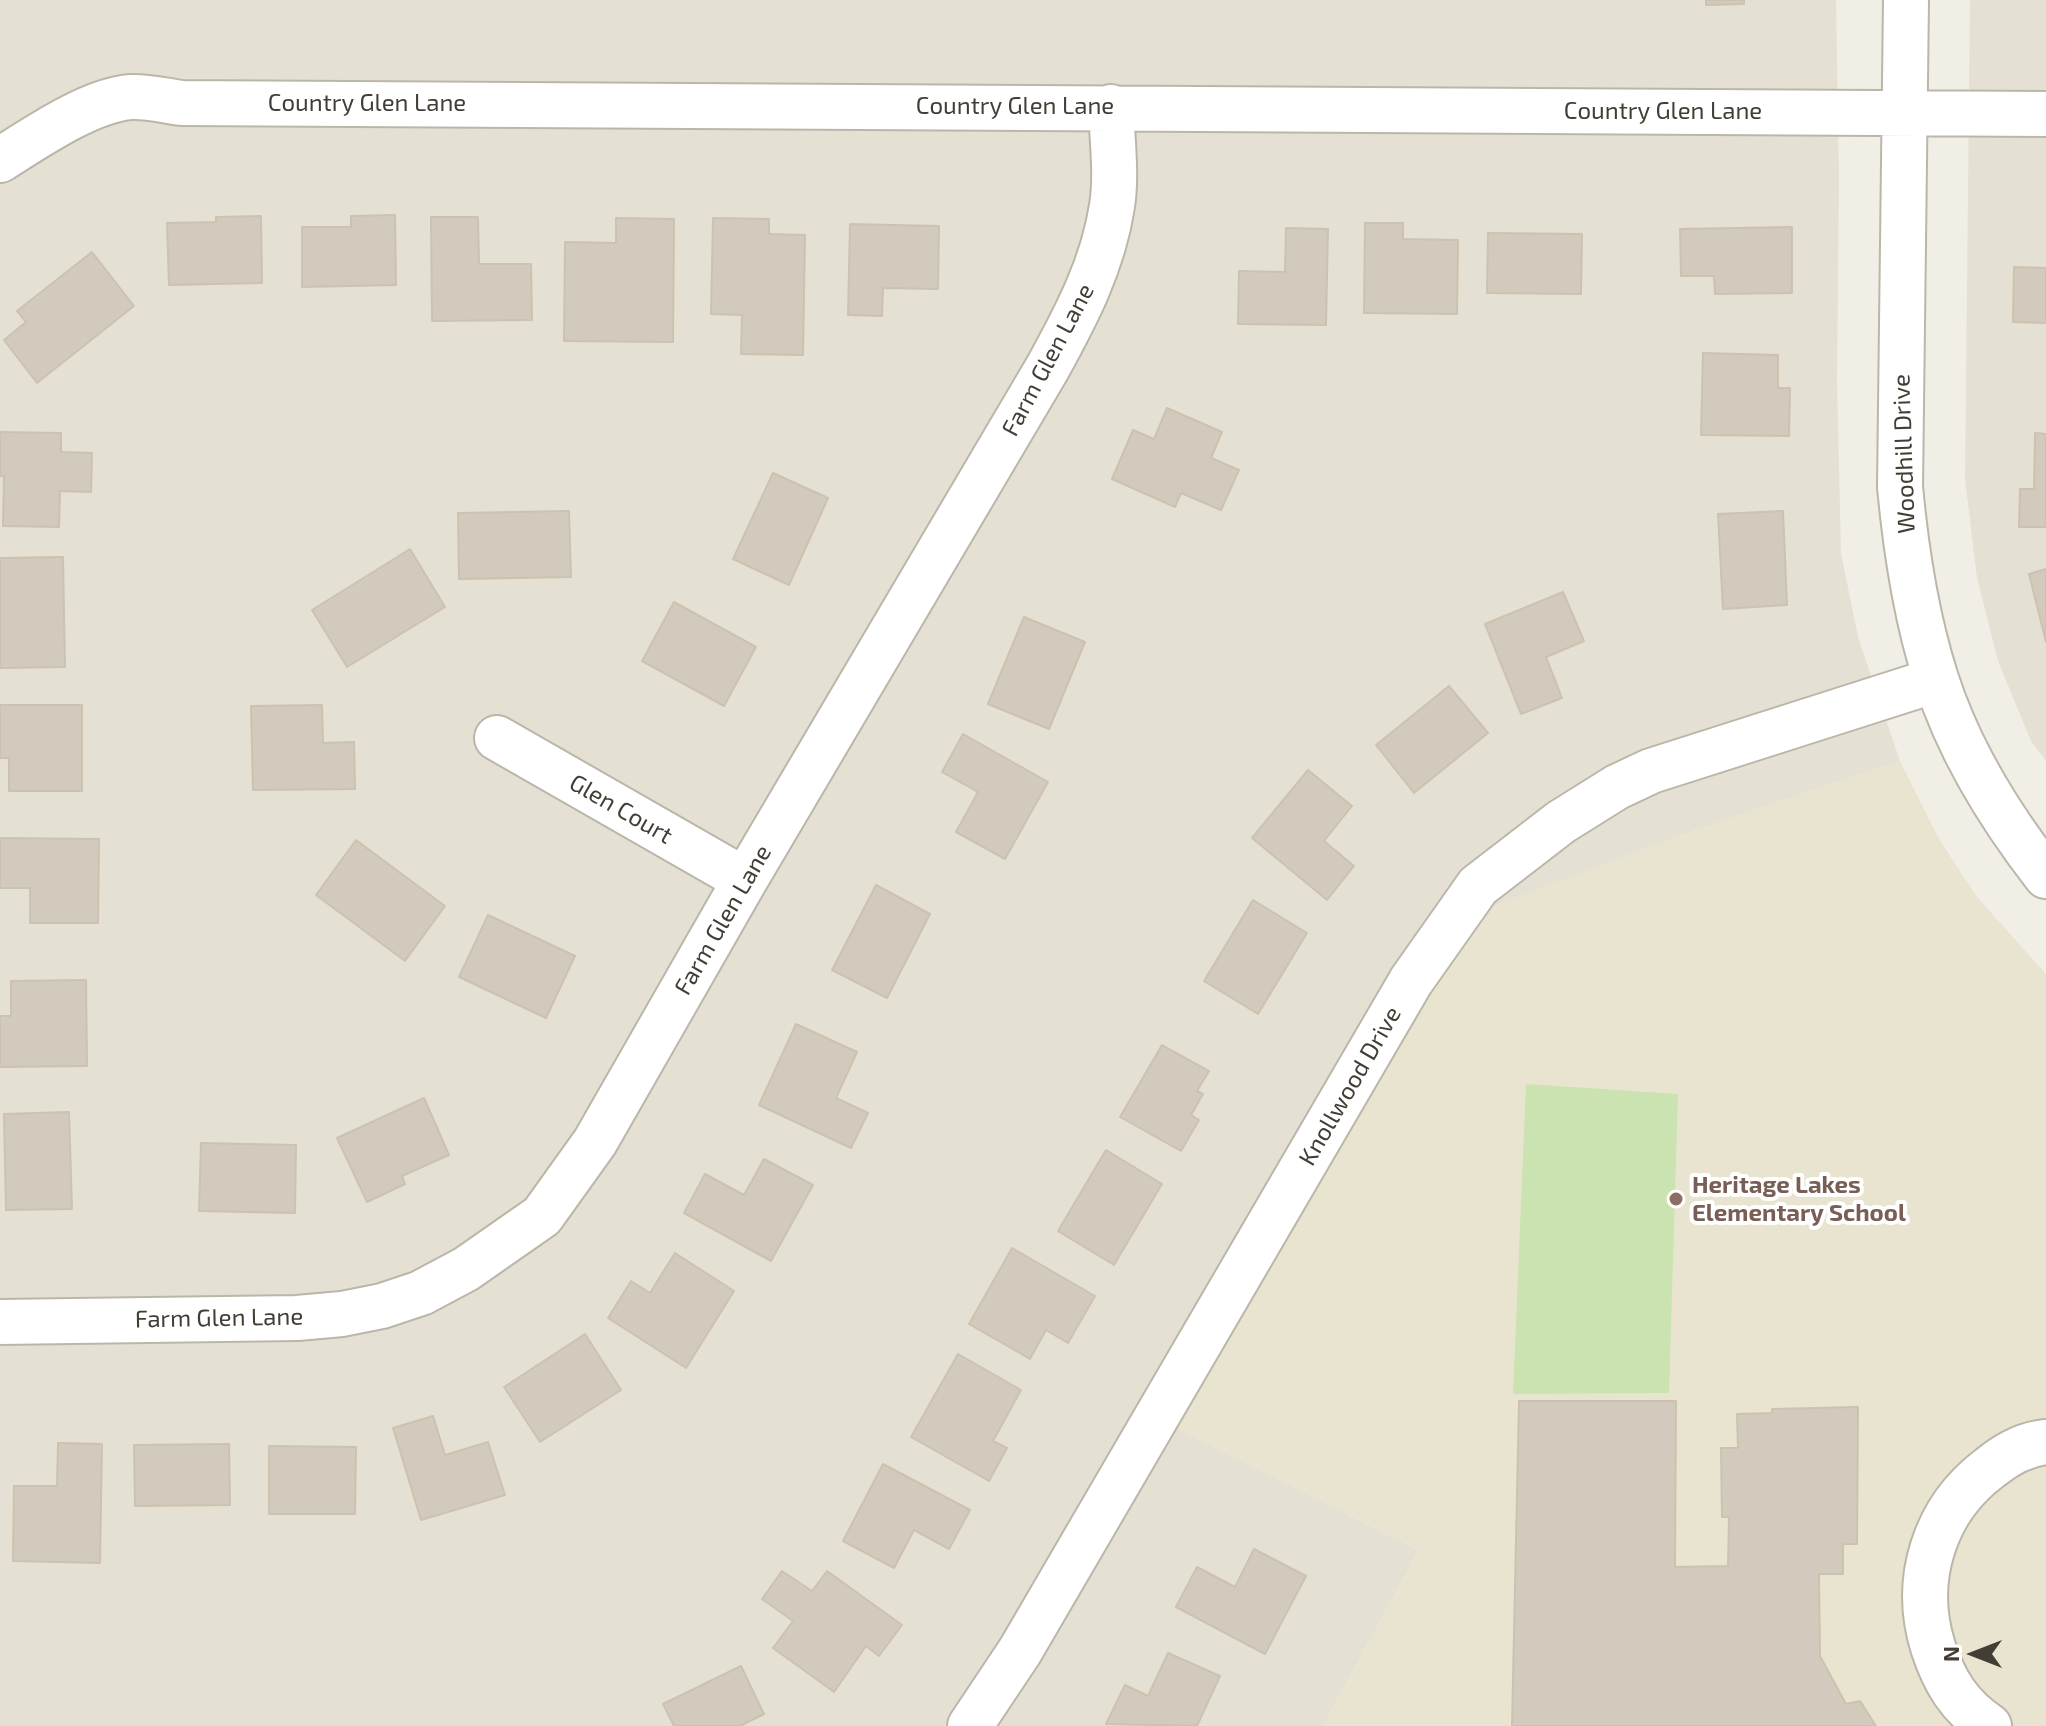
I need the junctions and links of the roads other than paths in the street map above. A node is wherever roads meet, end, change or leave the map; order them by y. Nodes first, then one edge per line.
1 (1906, 0) edge
2 (1111, 107) junction
3 (1903, 114) junction
4 (2046, 114) edge
5 (0, 160) edge
6 (1936, 680) junction
7 (497, 738) dead end
8 (2046, 876) edge
9 (745, 880) junction
10 (0, 1322) edge
11 (2046, 1442) edge
12 (970, 1726) edge
13 (1989, 1726) edge

1 - 3 street, Woodhill Drive
2 - 3 street, Country Glen Lane
2 - 5 street, Country Glen Lane
2 - 9 street, Farm Glen Lane
3 - 4 street, Country Glen Lane
3 - 6 street, Woodhill Drive
6 - 8 street, Woodhill Drive
6 - 12 street, Knollwood Drive
7 - 9 street, Glen Court
9 - 10 street, Farm Glen Lane
11 - 13 street

